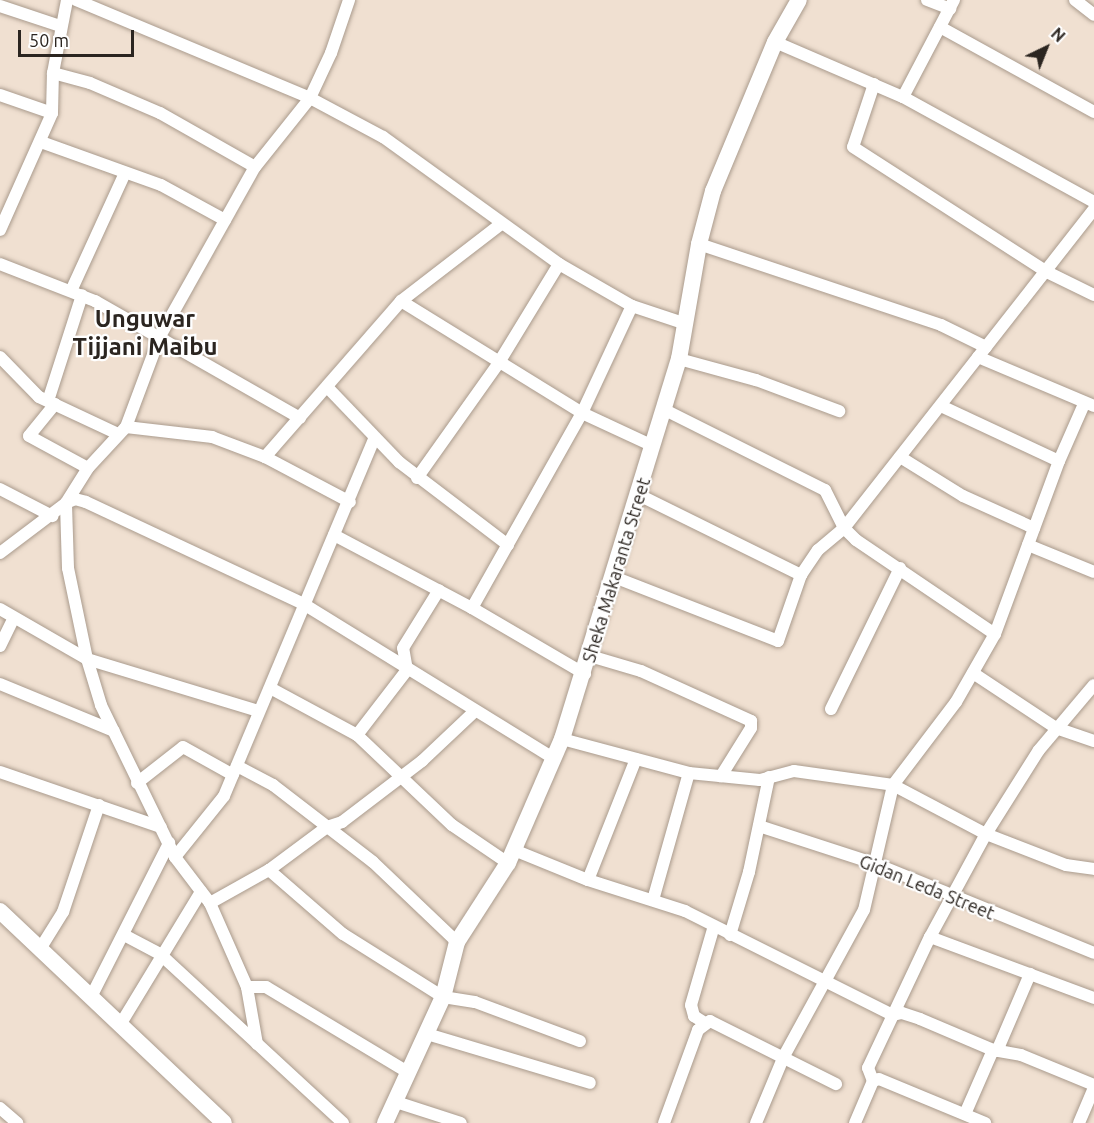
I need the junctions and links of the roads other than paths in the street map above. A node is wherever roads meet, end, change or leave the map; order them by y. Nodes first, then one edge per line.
1 (67, 0) edge
2 (76, 0) edge
3 (349, 0) edge
4 (799, 0) edge
5 (927, 0) edge
6 (1075, 0) edge
7 (952, 4) edge
8 (0, 6) edge
9 (1094, 15) edge
10 (60, 26) junction
11 (940, 27) junction
12 (775, 42) junction
13 (53, 73) junction
14 (874, 84) junction
15 (0, 95) edge
16 (903, 97) junction
17 (310, 98) junction
18 (1094, 112) edge
19 (52, 113) junction
20 (41, 142) junction
21 (255, 167) junction
22 (125, 173) junction
23 (1094, 202) edge
24 (1094, 209) edge
25 (225, 220) junction
26 (501, 224) junction
27 (0, 230) edge
28 (699, 244) junction
29 (0, 264) edge
30 (559, 264) junction
31 (1047, 272) junction
32 (76, 293) junction
33 (1094, 295) edge
34 (401, 301) junction
35 (632, 306) junction
36 (686, 324) junction
37 (160, 336) junction
38 (986, 347) junction
39 (0, 357) edge
40 (978, 357) junction
41 (679, 359) junction
42 (498, 364) junction
43 (328, 388) junction
44 (51, 402) junction
45 (1089, 405) edge
46 (942, 406) junction
47 (665, 410) junction
48 (839, 411) dead end
49 (582, 413) junction
50 (300, 418) junction
51 (122, 431) junction
52 (374, 439) junction
53 (653, 446) junction
54 (265, 457) junction
55 (900, 457) junction
56 (1059, 462) junction
57 (88, 468) junction
58 (417, 478) junction
59 (0, 489) edge
60 (639, 495) junction
61 (350, 502) junction
62 (66, 503) junction
63 (52, 516) junction
64 (844, 528) junction
65 (1034, 528) junction
66 (333, 535) junction
67 (508, 545) junction
68 (1028, 546) junction
69 (0, 554) edge
70 (900, 568) junction
71 (1094, 572) edge
72 (801, 575) junction
73 (614, 577) junction
74 (439, 590) junction
75 (302, 603) junction
76 (472, 608) junction
77 (0, 609) edge
78 (13, 619) junction
79 (995, 634) junction
80 (0, 646) edge
81 (590, 656) junction
82 (87, 659) junction
83 (407, 670) junction
84 (973, 673) junction
85 (585, 674) junction
86 (0, 684) edge
87 (1094, 685) edge
88 (272, 689) junction
89 (831, 709) dead end
90 (258, 711) junction
91 (475, 711) junction
92 (1056, 728) junction
93 (114, 731) junction
94 (357, 735) junction
95 (562, 739) junction
96 (1094, 741) edge
97 (555, 759) junction
98 (636, 759) junction
99 (235, 770) junction
100 (0, 772) edge
101 (689, 773) junction
102 (401, 774) junction
103 (721, 776) junction
104 (769, 777) junction
105 (137, 783) junction
106 (893, 785) junction
107 (99, 805) junction
108 (759, 826) junction
109 (161, 827) junction
110 (327, 827) junction
111 (987, 834) junction
112 (169, 843) junction
113 (175, 857) junction
114 (511, 857) junction
115 (876, 864) junction
116 (1094, 869) edge
117 (269, 870) junction
118 (588, 880) junction
119 (201, 892) junction
120 (952, 897) junction
121 (653, 900) junction
122 (210, 903) junction
123 (0, 911) edge
124 (714, 926) junction
125 (124, 935) junction
126 (730, 935) junction
127 (930, 937) junction
128 (457, 942) junction
129 (40, 949) junction
130 (1094, 953) edge
131 (160, 954) junction
132 (1030, 974) junction
133 (822, 982) junction
134 (248, 987) junction
135 (91, 997) junction
136 (443, 997) junction
137 (1094, 998) edge
138 (893, 1015) junction
139 (705, 1023) junction
140 (120, 1024) junction
141 (427, 1034) junction
142 (580, 1041) dead end
143 (257, 1044) junction
144 (995, 1051) junction
145 (784, 1056) junction
146 (409, 1073) junction
147 (873, 1081) junction
148 (590, 1083) dead end
149 (837, 1084) dead end
150 (1094, 1086) edge
151 (396, 1102) junction
152 (0, 1108) edge
153 (964, 1114) junction
154 (17, 1123) edge
155 (224, 1123) edge
156 (343, 1123) edge
157 (385, 1123) edge
158 (461, 1123) edge
159 (664, 1123) edge
160 (756, 1123) edge
161 (855, 1123) edge
162 (985, 1123) edge
163 (1079, 1123) edge

1 - 10 street
2 - 17 street
3 - 17 street
4 - 12 street, Sheka Makaranta Street
5 - 7 street
6 - 9 street
7 - 11 street
8 - 10 street
10 - 13 street
11 - 16 street
11 - 18 street
12 - 14 street
12 - 28 street, Sheka Makaranta Street
13 - 19 street
13 - 21 street
14 - 16 street
14 - 31 street
15 - 19 street
16 - 23 street
17 - 21 street
17 - 26 street
19 - 20 street
20 - 22 street
20 - 27 street
21 - 25 street
22 - 25 street
22 - 32 street
24 - 31 street
25 - 37 street
26 - 30 street
26 - 34 street
28 - 36 street, Sheka Makaranta Street
28 - 38 street
29 - 32 street
30 - 35 street
30 - 42 street
31 - 33 street
31 - 38 street
32 - 37 street
32 - 44 street
34 - 42 street
34 - 43 street
35 - 36 street
35 - 49 street
36 - 41 street, Sheka Makaranta Street
37 - 50 street
37 - 51 street
38 - 40 street
39 - 44 street
40 - 45 street
40 - 46 street
41 - 47 street, Sheka Makaranta Street
41 - 48 street
42 - 49 street
42 - 58 street
43 - 50 street
43 - 52 street
44 - 51 street
44 - 57 street
45 - 56 street
46 - 55 street
46 - 56 street
47 - 53 street, Sheka Makaranta Street
47 - 64 street
49 - 53 street
49 - 67 street
50 - 54 street
51 - 54 street
51 - 57 street
52 - 58 street
52 - 61 street
53 - 60 street, Sheka Makaranta Street
54 - 61 street
55 - 64 street
55 - 65 street
56 - 65 street
57 - 62 street
58 - 67 street
59 - 63 street
60 - 72 street
60 - 73 street, Sheka Makaranta Street
61 - 66 street
62 - 63 street
62 - 75 street
62 - 82 street
63 - 69 street
64 - 70 street
64 - 72 street
65 - 68 street
66 - 74 street
66 - 75 street
67 - 76 street
68 - 71 street
68 - 79 street
70 - 79 street
70 - 89 street
72 - 73 street
73 - 81 street, Sheka Makaranta Street
74 - 76 street
74 - 83 street
75 - 83 street
75 - 88 street
76 - 85 street
77 - 78 street
78 - 80 street
78 - 82 street
79 - 84 street
81 - 85 street, Sheka Makaranta Street
81 - 103 street
82 - 90 street
82 - 93 street
83 - 91 street
83 - 94 street
84 - 92 street
84 - 106 street
85 - 95 street, Sheka Makaranta Street
86 - 93 street
87 - 92 street
88 - 90 street
88 - 94 street
90 - 99 street
91 - 97 street
91 - 102 street
92 - 96 street
92 - 111 street
93 - 105 street
94 - 102 street
95 - 97 street, Sheka Makaranta Street
95 - 98 street
97 - 114 street, Sheka Makaranta Street
98 - 101 street
98 - 118 street
99 - 105 street
99 - 110 street
99 - 113 street
100 - 107 street
101 - 103 street
101 - 121 street
102 - 110 street
102 - 114 street
103 - 104 street
104 - 106 street
104 - 108 street
105 - 109 street
106 - 111 street
106 - 115 street
107 - 109 street
107 - 129 street
108 - 115 street, Gidan Leda Street
108 - 126 street
109 - 112 street
110 - 117 street
110 - 128 street
111 - 116 street
111 - 120 street
112 - 113 street
112 - 125 street
113 - 119 street
114 - 118 street
114 - 128 street, Sheka Makaranta Street
115 - 120 street, Gidan Leda Street
115 - 133 street
117 - 122 street
117 - 136 street
118 - 121 street
119 - 122 street
119 - 131 street
120 - 127 street
120 - 130 street, Gidan Leda Street
121 - 124 street
122 - 134 street
123 - 129 street
124 - 126 street
124 - 139 street
125 - 131 street
125 - 135 street
126 - 133 street
127 - 132 street
127 - 138 street
128 - 136 street, Sheka Makaranta Street
129 - 135 street
131 - 140 street
131 - 143 street
132 - 137 street
132 - 144 street
133 - 138 street
133 - 145 street
134 - 143 street
134 - 146 street
135 - 140 street
136 - 141 street, Sheka Makaranta Street
136 - 142 street
138 - 144 street
138 - 147 street
139 - 145 street
139 - 159 street
140 - 155 street
141 - 146 street, Sheka Makaranta Street
141 - 148 street
143 - 156 street
144 - 150 street
144 - 153 street
145 - 149 street
145 - 160 street
146 - 151 street, Sheka Makaranta Street
147 - 153 street
147 - 161 street
150 - 163 street
151 - 157 street, Sheka Makaranta Street
151 - 158 street
152 - 154 street
153 - 162 street

